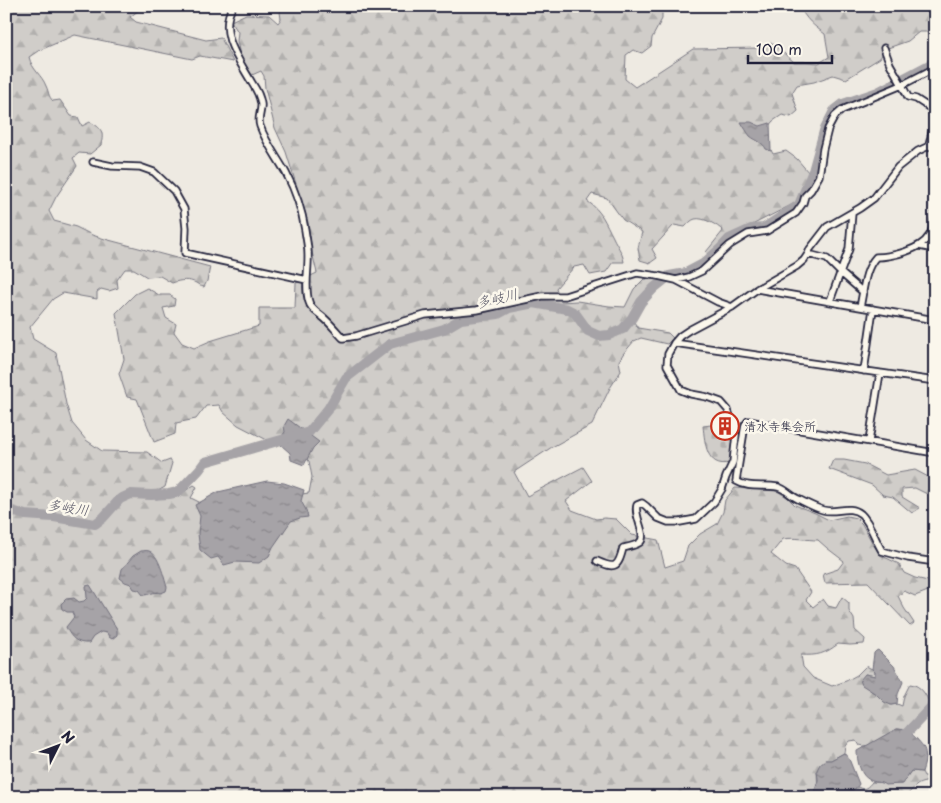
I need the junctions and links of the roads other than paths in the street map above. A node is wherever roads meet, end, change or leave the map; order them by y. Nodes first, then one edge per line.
1 (233, 6) edge
2 (884, 48) dead end
3 (935, 68) edge
4 (902, 85) junction
5 (934, 107) edge
6 (932, 147) edge
7 (93, 162) dead end
8 (852, 213) junction
9 (935, 213) edge
10 (918, 246) junction
11 (935, 249) edge
12 (808, 254) junction
13 (841, 273) junction
14 (307, 280) junction
15 (676, 280) junction
16 (757, 289) junction
17 (863, 292) junction
18 (830, 301) junction
19 (732, 307) junction
20 (860, 307) junction
21 (873, 309) junction
22 (935, 320) edge
23 (674, 344) junction
24 (864, 371) junction
25 (880, 373) junction
26 (935, 381) edge
27 (744, 435) junction
28 (736, 436) junction
29 (869, 441) junction
30 (935, 453) edge
31 (935, 485) edge
32 (935, 489) edge
33 (597, 561) dead end
34 (935, 562) edge

1 - 14 street
2 - 4 street
3 - 4 street
4 - 5 street
4 - 15 street
5 - 6 street
6 - 8 street
7 - 14 street
8 - 12 street
8 - 13 street
9 - 10 street
10 - 11 street
10 - 17 street
12 - 13 street
12 - 16 street
13 - 17 street
13 - 18 street
14 - 15 street
15 - 19 street
16 - 18 street
16 - 19 street
17 - 20 street
18 - 20 street
19 - 23 street
20 - 21 street
21 - 22 street
21 - 24 street
23 - 24 street
23 - 28 street
24 - 25 street
25 - 26 street
25 - 29 street
27 - 28 street
27 - 29 street
27 - 34 street
28 - 33 street
29 - 30 street
31 - 32 street

